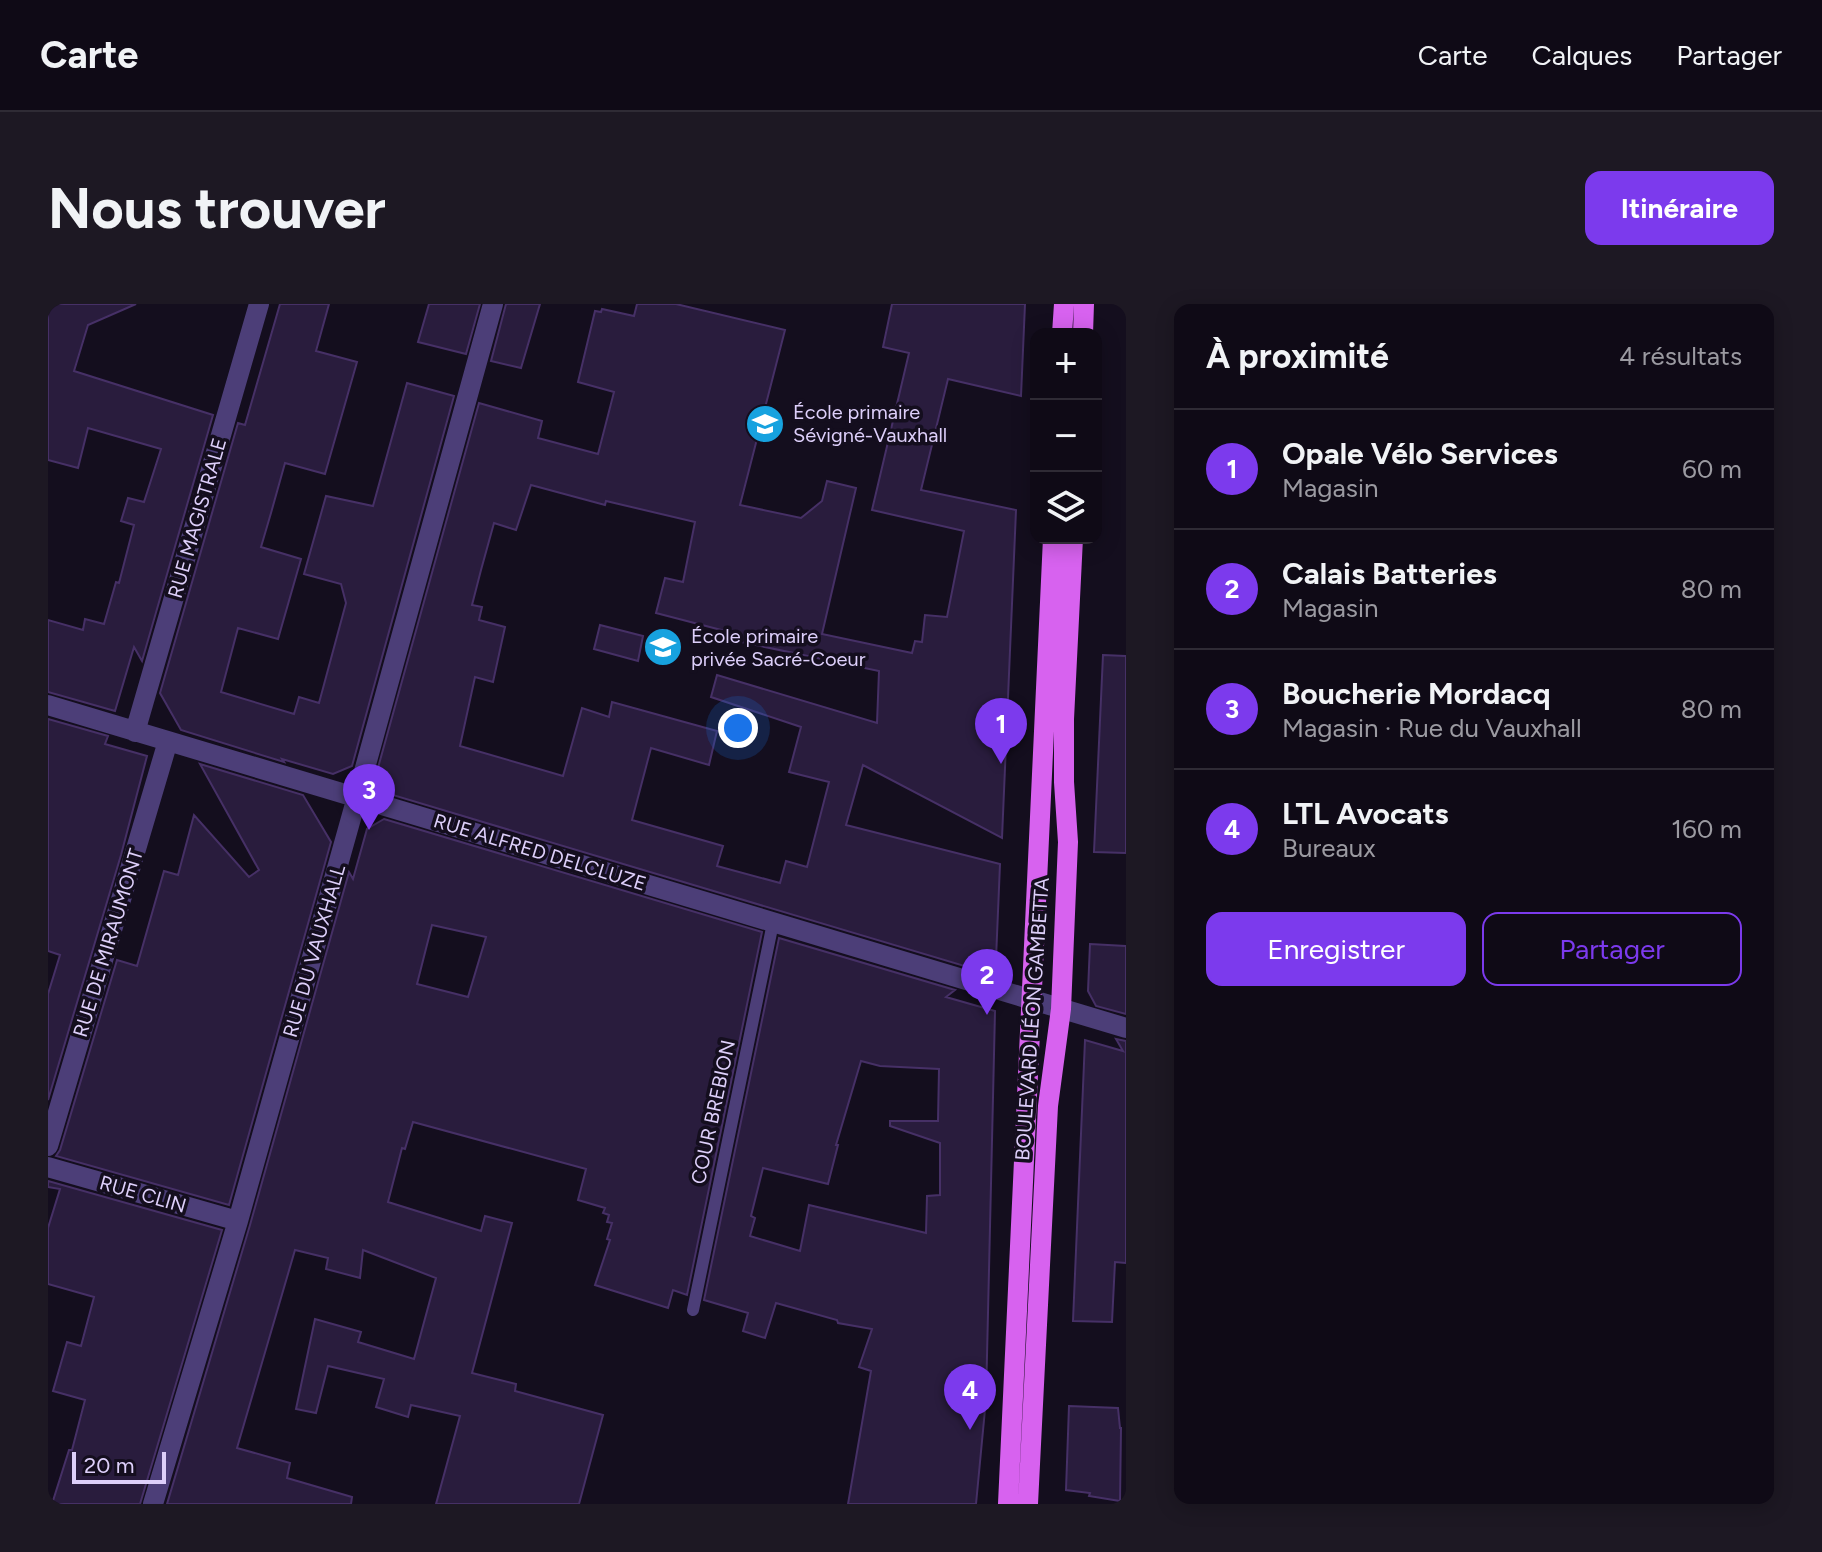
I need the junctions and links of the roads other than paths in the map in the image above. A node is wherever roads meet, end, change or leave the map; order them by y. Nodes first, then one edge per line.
1 (259, 304) edge
2 (493, 304) edge
3 (1064, 304) edge
4 (1084, 304) edge
5 (1062, 328) edge
6 (1083, 328) edge
7 (1053, 544) edge
8 (1073, 544) edge
9 (48, 705) edge
10 (135, 732) junction
11 (168, 741) junction
12 (357, 797) junction
13 (773, 923) junction
14 (1031, 1000) junction
15 (1061, 1009) junction
16 (1126, 1028) edge
17 (48, 1146) edge
18 (48, 1167) edge
19 (238, 1221) junction
20 (693, 1310) dead end
21 (1020, 1503) edge
22 (153, 1504) edge

1 - 10 street, RUE MAGISTRALE
2 - 12 street, RUE DU VAUXHALL
3 - 5 main road
4 - 6 main road
7 - 14 main road, BOULEVARD LÉON GAMBETTA
8 - 15 main road, BOULEVARD LÉON GAMBETTA
9 - 10 street, RUE ALFRED DELCLUZE
10 - 11 street, RUE ALFRED DELCLUZE
11 - 12 street, RUE ALFRED DELCLUZE
11 - 17 street, RUE DE MIRAUMONT
12 - 13 street, RUE ALFRED DELCLUZE
12 - 19 street, RUE DU VAUXHALL
13 - 14 street, RUE ALFRED DELCLUZE
13 - 20 lane, COUR BREBION
14 - 15 street, RUE ALFRED DELCLUZE
14 - 21 main road, BOULEVARD LÉON GAMBETTA
15 - 16 street, RUE ALFRED DELCLUZE
15 - 21 main road, BOULEVARD LÉON GAMBETTA
18 - 19 street, RUE CLIN
19 - 22 street, RUE DU VAUXHALL

